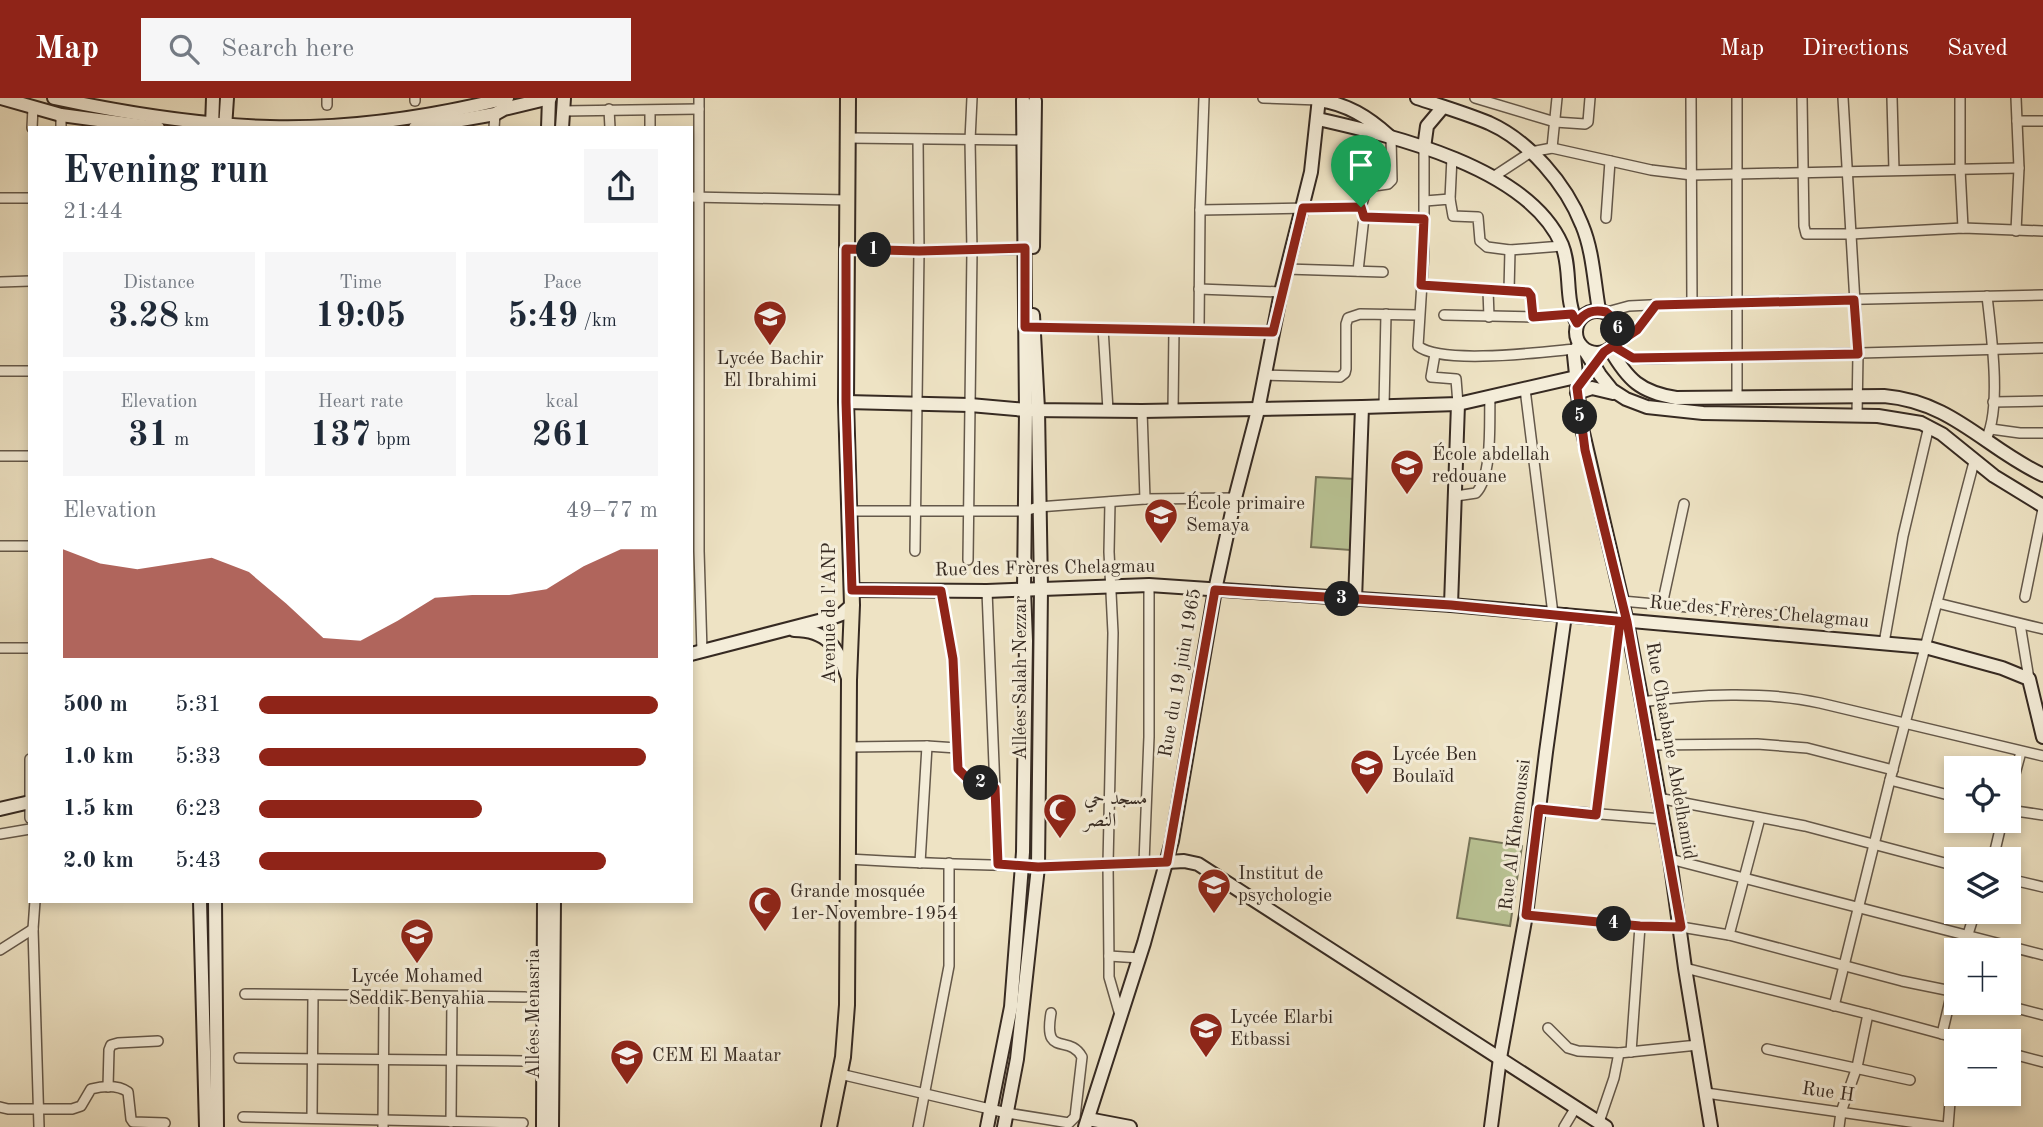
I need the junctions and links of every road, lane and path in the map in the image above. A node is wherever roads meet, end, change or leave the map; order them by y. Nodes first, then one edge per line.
1 (1, 98) edge
2 (54, 98) edge
3 (213, 98) edge
4 (227, 98) edge
5 (507, 98) edge
6 (699, 98) edge
7 (848, 98) edge
8 (972, 98) edge
9 (1205, 98) edge
10 (1263, 98) edge
11 (1417, 98) edge
12 (1475, 98) edge
13 (1513, 98) edge
14 (1557, 98) edge
15 (1590, 98) edge
16 (1691, 98) edge
17 (1737, 98) edge
18 (1802, 98) edge
19 (1843, 98) edge
20 (1892, 98) edge
21 (1960, 98) edge
22 (2016, 98) edge
23 (1029, 99) edge
24 (1319, 99) edge
25 (549, 101) edge
26 (1445, 102) edge
27 (564, 104) edge
28 (33, 107) junction
29 (609, 109) junction
30 (699, 109) junction
31 (1509, 109) junction
32 (650, 110) junction
33 (1318, 120) junction
34 (61, 121) edge
35 (495, 121) edge
36 (2017, 121) junction
37 (2043, 121) edge
38 (1555, 122) junction
39 (112, 125) edge
40 (212, 125) edge
41 (443, 125) edge
42 (32, 126) edge
43 (225, 126) edge
44 (293, 126) edge
45 (548, 126) edge
46 (562, 126) edge
47 (610, 126) edge
48 (650, 126) edge
49 (849, 138) junction
50 (1391, 138) junction
51 (918, 140) junction
52 (970, 140) junction
53 (1028, 140) junction
54 (1424, 148) junction
55 (1552, 148) junction
56 (1531, 152) junction
57 (1452, 157) junction
58 (1610, 161) junction
59 (1959, 168) junction
60 (2019, 168) junction
61 (1894, 170) junction
62 (1738, 172) junction
63 (1804, 172) junction
64 (1848, 172) junction
65 (1692, 174) junction
66 (1493, 177) junction
67 (695, 197) edge
68 (0, 198) edge
69 (28, 198) edge
70 (1450, 199) junction
71 (847, 200) junction
72 (1425, 201) junction
73 (1303, 208) junction
74 (1200, 210) junction
75 (1362, 212) junction
76 (1606, 218) dead end
77 (1424, 219) junction
78 (1963, 228) junction
79 (2016, 231) junction
80 (2043, 231) edge
81 (1851, 234) junction
82 (1562, 246) junction
83 (1025, 248) junction
84 (846, 249) junction
85 (1510, 250) junction
86 (919, 251) junction
87 (972, 251) junction
88 (1286, 269) junction
89 (1359, 271) junction
90 (1383, 272) dead end
91 (28, 281) edge
92 (0, 282) edge
93 (1421, 285) junction
94 (695, 288) edge
95 (1199, 289) junction
96 (1488, 290) junction
97 (1509, 291) junction
98 (1281, 292) junction
99 (2043, 295) edge
100 (1987, 296) junction
101 (1854, 300) junction
102 (1692, 303) junction
103 (1736, 303) junction
104 (1656, 305) junction
105 (1603, 311) junction
106 (1386, 314) junction
107 (1418, 315) junction
108 (1444, 315) dead end
109 (1489, 317) junction
110 (1533, 317) junction
111 (1575, 319) junction
112 (1029, 327) junction
113 (1103, 328) junction
114 (1174, 329) junction
115 (1199, 330) junction
116 (1273, 332) junction
117 (1579, 347) junction
118 (1611, 347) junction
119 (2043, 348) edge
120 (1992, 350) junction
121 (1435, 354) junction
122 (1858, 354) junction
123 (1736, 355) junction
124 (1594, 367) junction
125 (0, 371) edge
126 (28, 371) edge
127 (695, 372) edge
128 (1265, 375) junction
129 (1577, 386) junction
130 (1525, 389) junction
131 (1619, 395) junction
132 (1490, 397) junction
133 (1858, 397) junction
134 (1737, 398) junction
135 (2043, 401) edge
136 (846, 402) junction
137 (1993, 402) junction
138 (917, 403) junction
139 (1458, 404) junction
140 (970, 405) junction
141 (1384, 406) junction
142 (1362, 407) junction
143 (1032, 410) junction
144 (1108, 410) junction
145 (1172, 410) junction
146 (1258, 410) junction
147 (1142, 411) junction
148 (1857, 415) junction
149 (1929, 426) junction
150 (2043, 433) edge
151 (1988, 437) junction
152 (1964, 453) junction
153 (0, 456) edge
154 (28, 456) edge
155 (1977, 463) junction
156 (2043, 475) edge
157 (1456, 496) junction
158 (1235, 498) junction
159 (1145, 499) junction
160 (1110, 502) junction
161 (1684, 504) dead end
162 (2043, 507) edge
163 (1038, 508) junction
164 (849, 510) junction
165 (915, 511) junction
166 (1025, 511) junction
167 (969, 513) junction
168 (0, 546) edge
169 (28, 546) edge
170 (695, 551) edge
171 (915, 551) dead end
172 (968, 559) dead end
173 (1110, 585) junction
174 (1149, 585) junction
175 (1041, 588) junction
176 (1024, 589) junction
177 (1215, 590) junction
178 (941, 591) junction
179 (987, 591) junction
180 (852, 597) junction
181 (2025, 597) dead end
182 (1355, 600) junction
183 (1622, 601) junction
184 (1937, 603) junction
185 (1451, 605) junction
186 (1662, 605) junction
187 (1559, 614) junction
188 (1776, 615) dead end
189 (1623, 622) junction
190 (2020, 624) junction
191 (2043, 629) edge
192 (783, 631) junction
193 (1884, 643) junction
194 (1926, 647) junction
195 (0, 648) edge
196 (28, 648) edge
197 (697, 653) edge
198 (2029, 679) junction
199 (849, 680) junction
200 (1642, 702) junction
201 (1905, 724) junction
202 (2043, 737) edge
203 (1649, 745) junction
204 (927, 746) junction
205 (849, 747) junction
206 (957, 748) junction
207 (2021, 752) junction
208 (2020, 756) edge
209 (2043, 756) edge
210 (1891, 775) junction
211 (995, 788) junction
212 (1944, 793) edge
213 (1658, 798) junction
214 (28, 802) edge
215 (0, 809) edge
216 (1539, 809) junction
217 (2021, 812) edge
218 (1596, 815) junction
219 (2043, 815) edge
220 (1760, 818) junction
221 (1662, 820) junction
222 (28, 829) edge
223 (0, 834) edge
224 (1875, 843) junction
225 (849, 859) junction
226 (1670, 859) junction
227 (1167, 862) junction
228 (920, 863) junction
229 (949, 863) junction
230 (1144, 863) junction
231 (1944, 863) edge
232 (998, 864) junction
233 (1108, 865) junction
234 (1023, 867) junction
235 (1038, 867) junction
236 (1743, 877) junction
237 (2021, 882) edge
238 (2043, 887) edge
239 (35, 903) edge
240 (200, 903) edge
241 (215, 903) edge
242 (544, 903) edge
243 (554, 903) edge
244 (1859, 907) junction
245 (1526, 915) junction
246 (1971, 924) edge
247 (1640, 926) junction
248 (1681, 927) junction
249 (33, 929) junction
250 (1729, 935) junction
251 (1967, 936) junction
252 (0, 950) edge
253 (2043, 955) edge
254 (549, 956) junction
255 (1109, 956) junction
256 (1140, 958) junction
257 (1844, 966) junction
258 (1685, 968) junction
259 (1944, 990) edge
260 (246, 994) dead end
261 (313, 995) junction
262 (384, 996) junction
263 (452, 997) junction
264 (525, 997) dead end
265 (1834, 1006) junction
266 (2021, 1009) edge
267 (1051, 1013) dead end
268 (1868, 1014) junction
269 (1120, 1015) junction
270 (1947, 1015) edge
271 (2043, 1015) edge
272 (1548, 1028) dead end
273 (1942, 1034) joint
274 (158, 1041) dead end
275 (1698, 1045) junction
276 (1767, 1049) dead end
277 (1631, 1052) junction
278 (1619, 1053) junction
279 (2021, 1056) edge
280 (239, 1058) dead end
281 (1500, 1058) junction
282 (312, 1059) junction
283 (383, 1059) junction
284 (451, 1060) junction
285 (524, 1061) dead end
286 (2043, 1062) edge
287 (1857, 1067) junction
288 (840, 1074) junction
289 (1910, 1080) dead end
290 (108, 1087) junction
291 (925, 1093) junction
292 (1706, 1093) junction
293 (1949, 1106) edge
294 (0, 1107) edge
295 (1576, 1107) junction
296 (39, 1109) junction
297 (991, 1109) junction
298 (1841, 1112) junction
299 (1007, 1113) junction
300 (243, 1117) dead end
301 (312, 1118) junction
302 (451, 1122) junction
303 (523, 1122) dead end
304 (165, 1123) dead end
305 (1086, 1123) edge
306 (383, 1124) edge
307 (1602, 1124) edge
308 (39, 1127) edge
309 (206, 1127) edge
310 (217, 1127) edge
311 (543, 1127) edge
312 (552, 1127) edge
313 (829, 1127) edge
314 (918, 1127) edge
315 (987, 1127) edge
316 (1004, 1127) edge
317 (1130, 1127) edge
318 (1491, 1127) edge
319 (1564, 1127) edge
320 (1710, 1127) edge
321 (1839, 1127) edge
322 (1947, 1127) edge

1 - 28 main road
2 - 40 main road
3 - 40 main road
4 - 43 main road
5 - 44 main road
6 - 30 street
7 - 49 main road, Avenue de l'ANP
8 - 52 street
9 - 74 street
10 - 24 street
11 - 26 main road
12 - 31 street
13 - 31 street
14 - 38 street
15 - 38 street
16 - 65 street
17 - 62 street
18 - 63 street
19 - 64 street
20 - 61 street
21 - 59 street
22 - 36 street
23 - 53 main road, Allées Salah Nezzar
24 - 33 main road, Rue du 19 juin 1965
24 - 50 main road
25 - 35 main road
25 - 45 main road
26 - 54 main road
26 - 56 main road
27 - 29 street
27 - 46 main road
28 - 34 main road
28 - 42 street
29 - 32 street
29 - 47 street
30 - 32 street
30 - 67 street
31 - 38 street
32 - 48 street
33 - 50 main road
33 - 73 main road, Rue du 19 juin 1965
34 - 39 main road
35 - 41 main road
36 - 37 street
36 - 60 street
38 - 55 street
40 - 43 main road
49 - 51 street
49 - 71 main road, Avenue de l'ANP
50 - 54 main road
50 - 75 street
51 - 52 street
51 - 86 street
52 - 53 street
52 - 87 street
53 - 83 main road
53 - 112 main road, Allées Salah Nezzar
54 - 57 main road
54 - 72 street
55 - 56 street
55 - 58 street
56 - 66 street
56 - 105 main road
57 - 66 main road
57 - 70 street
58 - 65 street
58 - 76 street
59 - 60 street
59 - 61 street
59 - 78 street
60 - 79 street
61 - 64 street
62 - 63 street
62 - 65 street
62 - 103 street
63 - 64 street
63 - 81 street
64 - 81 street
65 - 102 street
66 - 82 main road
67 - 71 street
67 - 94 street
68 - 69 street
70 - 72 street
70 - 85 street
71 - 84 main road, Avenue de l'ANP
72 - 77 street
73 - 74 street
73 - 75 street
73 - 88 main road, Rue du 19 juin 1965
74 - 95 street
75 - 77 street
75 - 89 street
77 - 93 street
78 - 79 street
78 - 81 street
79 - 80 street
81 - 101 street
82 - 85 street
82 - 111 main road
83 - 87 street
83 - 112 main road
84 - 86 street
84 - 136 main road, Avenue de l'ANP
85 - 97 street
86 - 87 street
86 - 138 street
87 - 140 street
88 - 89 street
88 - 98 main road, Rue du 19 juin 1965
89 - 90 street
91 - 92 street
93 - 96 street
93 - 107 street
94 - 127 street
95 - 98 street
95 - 115 street
96 - 97 street
96 - 109 street
97 - 110 street
98 - 116 main road, Rue du 19 juin 1965
99 - 100 street
100 - 101 street
100 - 120 street
101 - 103 street
101 - 122 street
102 - 103 street
102 - 104 street
103 - 123 street
104 - 105 street
104 - 118 street
105 - 111 main road
105 - 118 main road
106 - 107 street
106 - 128 street
106 - 141 street
107 - 121 street
108 - 109 street
109 - 110 street
110 - 111 street
111 - 117 main road
112 - 113 street
112 - 143 main road, Allées Salah Nezzar
113 - 114 street
113 - 144 street
114 - 115 street
114 - 145 street
115 - 116 street
116 - 128 main road, Rue du 19 juin 1965
117 - 118 main road
117 - 121 street
117 - 124 main road
117 - 129 main road, Rue Chaabane Abdelhamid
118 - 123 street
118 - 124 main road
118 - 134 main road
119 - 120 street
120 - 122 street
120 - 137 street
121 - 139 street
122 - 123 street
122 - 133 street
123 - 134 street
124 - 129 main road
124 - 131 main road
125 - 126 street
127 - 170 street
128 - 146 main road, Rue du 19 juin 1965
129 - 130 main road
129 - 131 main road
129 - 183 main road, Rue Chaabane Abdelhamid
130 - 132 main road
130 - 187 street
131 - 148 main road
132 - 139 main road
132 - 157 street
133 - 134 main road
133 - 148 street
133 - 151 main road
135 - 137 street
136 - 138 main road
136 - 164 main road, Avenue de l'ANP
137 - 151 street
138 - 140 main road
138 - 165 street
139 - 141 main road
139 - 157 main road
140 - 143 main road
140 - 167 street
141 - 142 main road
142 - 146 main road
142 - 182 main road
143 - 144 main road
143 - 163 main road, Allées Salah Nezzar
143 - 166 main road
144 - 147 main road
145 - 146 main road
145 - 147 main road
146 - 158 main road, Rue du 19 juin 1965
147 - 159 street
148 - 149 main road
149 - 152 main road
149 - 193 street
150 - 151 street
151 - 152 main road
151 - 155 main road
151 - 156 main road
152 - 155 main road
153 - 154 street
155 - 162 main road
155 - 184 street
157 - 185 main road
158 - 159 street
158 - 177 main road, Rue du 19 juin 1965
159 - 160 street
160 - 163 street
160 - 173 street
161 - 186 street
162 - 181 street
163 - 166 street
163 - 175 main road, Allées Salah Nezzar
164 - 165 street
164 - 180 main road, Avenue de l'ANP
165 - 167 street
165 - 171 street
166 - 167 street
166 - 176 main road
167 - 172 street
168 - 169 street
170 - 197 street
173 - 174 main road, Rue des Frères Chelagmau
173 - 175 main road, Rue des Frères Chelagmau
173 - 233 street
174 - 177 main road, Rue des Frères Chelagmau
174 - 230 street
175 - 176 main road, Rue des Frères Chelagmau
175 - 235 main road, Allées Salah Nezzar
176 - 179 main road, Rue des Frères Chelagmau
176 - 234 main road
177 - 182 main road, Rue des Frères Chelagmau
177 - 227 main road, Rue du 19 juin 1965
178 - 179 main road, Rue des Frères Chelagmau
178 - 180 main road, Rue des Frères Chelagmau
178 - 206 street
179 - 211 street
180 - 192 main road
180 - 199 main road, Avenue de l'ANP
182 - 185 main road, Rue des Frères Chelagmau
183 - 186 street
183 - 189 main road, Rue Chaabane Abdelhamid
184 - 190 street
184 - 194 street
185 - 187 main road, Rue des Frères Chelagmau
186 - 188 street
187 - 189 main road, Rue des Frères Chelagmau
187 - 216 main road, Rue Al Khemoussi
189 - 193 main road, Rue des Frères Chelagmau
189 - 200 main road, Rue Chaabane Abdelhamid
189 - 218 street
190 - 191 street
190 - 198 street
192 - 197 main road
192 - 199 main road
193 - 194 main road, Rue des Frères Chelagmau
194 - 198 main road, Rue des Frères Chelagmau
194 - 201 street
195 - 196 street
198 - 202 main road
199 - 205 main road, Avenue de l'ANP
200 - 201 street
200 - 203 main road, Rue Chaabane Abdelhamid
201 - 207 street
201 - 210 street
203 - 210 street
203 - 213 main road, Rue Chaabane Abdelhamid
204 - 205 street
204 - 206 street
204 - 228 street
205 - 225 main road, Avenue de l'ANP
206 - 211 street
207 - 208 street
207 - 209 street
210 - 212 street
210 - 224 street
211 - 232 street
213 - 220 street
213 - 221 main road, Rue Chaabane Abdelhamid
214 - 215 main road
216 - 218 street
216 - 245 main road, Rue Al Khemoussi
217 - 219 street
218 - 221 street
220 - 224 street
220 - 236 street
221 - 226 main road, Rue Chaabane Abdelhamid
222 - 223 street
224 - 231 street
224 - 244 street
225 - 228 street
225 - 288 main road, Avenue de l'ANP
226 - 236 street
226 - 248 main road, Rue Chaabane Abdelhamid
227 - 230 street
227 - 256 main road, Rue du 19 juin 1965
227 - 281 main road
228 - 229 street
229 - 232 street
229 - 291 street
230 - 233 street
232 - 234 street
233 - 235 street
233 - 255 street
234 - 235 street
234 - 297 main road
235 - 299 main road, Allées Salah Nezzar
236 - 244 street
236 - 250 street
237 - 238 street
239 - 249 street
240 - 309 main road
241 - 310 main road
242 - 254 main road
243 - 254 main road, Allées Menasria
244 - 251 street
244 - 257 street
245 - 247 street
245 - 281 main road, Rue Al Khemoussi
246 - 251 street
247 - 248 street
247 - 277 street
248 - 250 street
248 - 258 main road, Rue Chaabane Abdelhamid
249 - 252 street
249 - 296 street
250 - 257 street
251 - 253 street
254 - 311 main road
254 - 312 main road, Allées Menasria
255 - 256 street
255 - 269 street
256 - 269 main road, Rue du 19 juin 1965
257 - 259 street
257 - 265 street
258 - 265 street
258 - 275 main road, Rue Chaabane Abdelhamid
260 - 261 street
261 - 262 street
261 - 282 street
262 - 263 street
262 - 283 street
263 - 264 street
263 - 284 street
265 - 268 street
266 - 271 street
267 - 299 street
268 - 273 street
268 - 287 street
269 - 305 main road, Rue du 19 juin 1965
270 - 273 street
272 - 278 street
274 - 290 street
275 - 277 street
275 - 292 main road, Rue Chaabane Abdelhamid
276 - 287 street
277 - 278 street
278 - 307 street
279 - 286 street
280 - 282 street
281 - 295 main road
281 - 318 main road, Rue Al Khemoussi
282 - 283 street
282 - 301 street
283 - 284 street
283 - 306 street
284 - 285 street
284 - 302 street
287 - 289 street
287 - 298 street
288 - 291 street
288 - 313 main road, Avenue de l'ANP
290 - 296 street
290 - 304 street
291 - 297 street
291 - 314 street
292 - 298 street, Rue H
292 - 320 main road, Rue Chaabane Abdelhamid
293 - 322 street
294 - 296 street
295 - 307 main road
295 - 319 street
296 - 308 street
297 - 299 street
297 - 315 main road
298 - 321 street
298 - 322 street, Rue H
299 - 316 main road, Allées Salah Nezzar
300 - 301 street
301 - 306 street
302 - 303 street
302 - 306 street
305 - 317 main road

